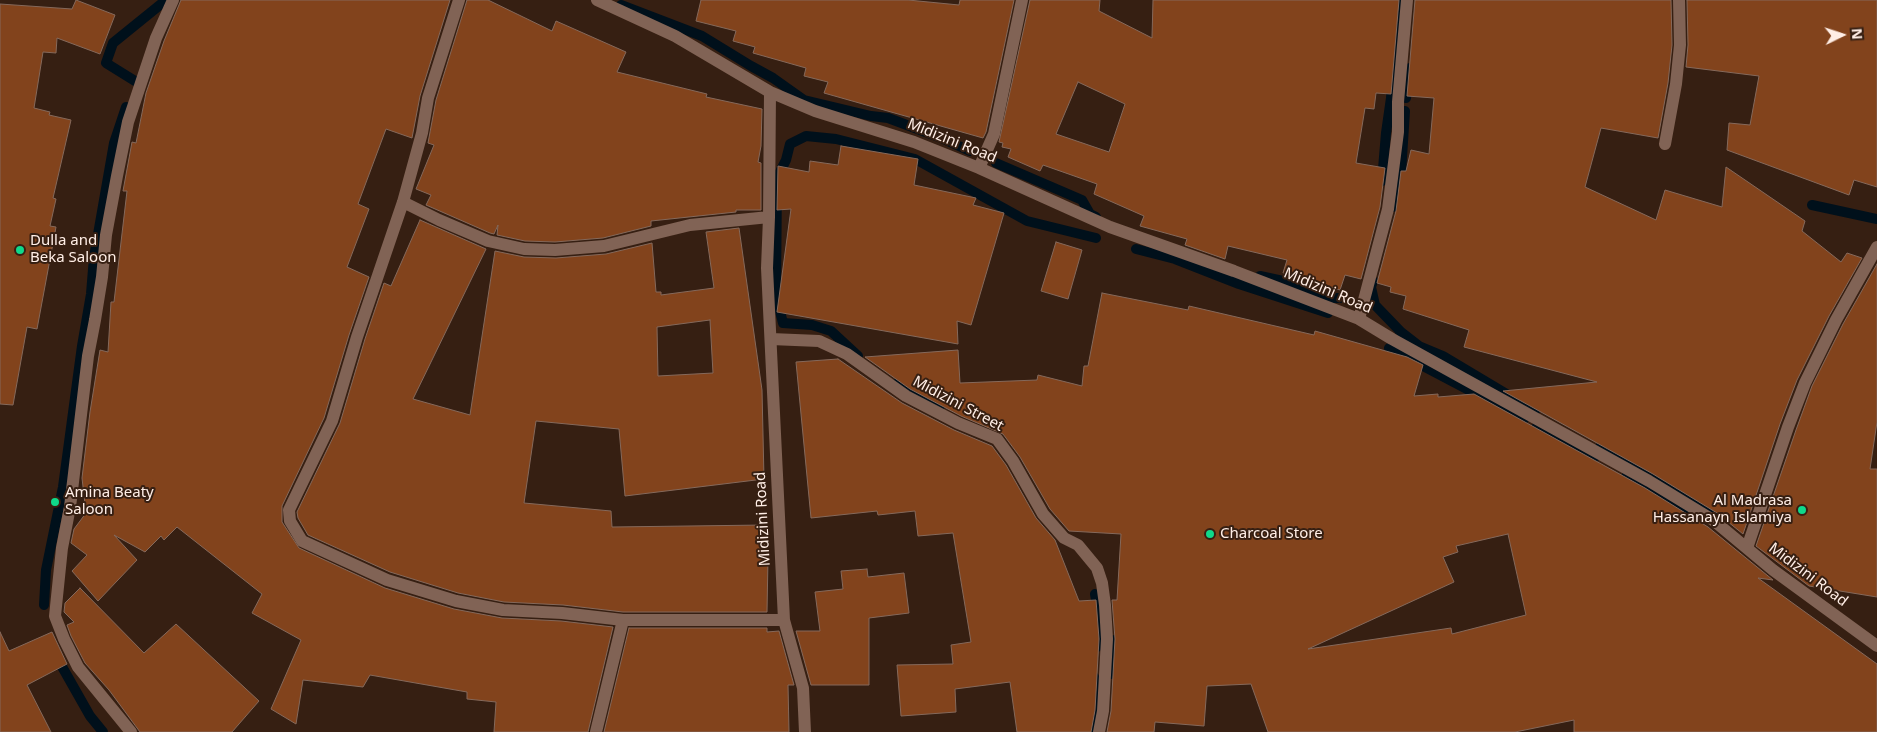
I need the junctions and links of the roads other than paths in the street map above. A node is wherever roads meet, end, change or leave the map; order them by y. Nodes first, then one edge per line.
1 (173, 0) edge
2 (459, 0) edge
3 (597, 0) edge
4 (1022, 0) edge
5 (1407, 0) edge
6 (1679, 0) edge
7 (770, 92) junction
8 (1665, 144) dead end
9 (979, 168) junction
10 (402, 202) junction
11 (769, 217) junction
12 (1877, 247) edge
13 (1359, 319) junction
14 (771, 339) junction
15 (1747, 548) junction
16 (623, 620) junction
17 (784, 620) junction
18 (1877, 646) edge
19 (131, 732) edge
20 (596, 732) edge
21 (805, 732) edge
22 (1099, 732) edge

1 - 19 street
2 - 10 street
3 - 7 street, Midizini Road
4 - 9 street
5 - 13 street
6 - 8 street
7 - 9 street, Midizini Road
7 - 11 street, Midizini Road
9 - 13 street, Midizini Road
10 - 11 street
10 - 16 street
11 - 14 street, Midizini Road
12 - 15 street
13 - 15 street, Midizini Road
14 - 17 street, Midizini Road
14 - 22 street, Midizini Street
15 - 18 street, Midizini Road
16 - 17 street
16 - 20 street
17 - 21 street, Midizini Road

